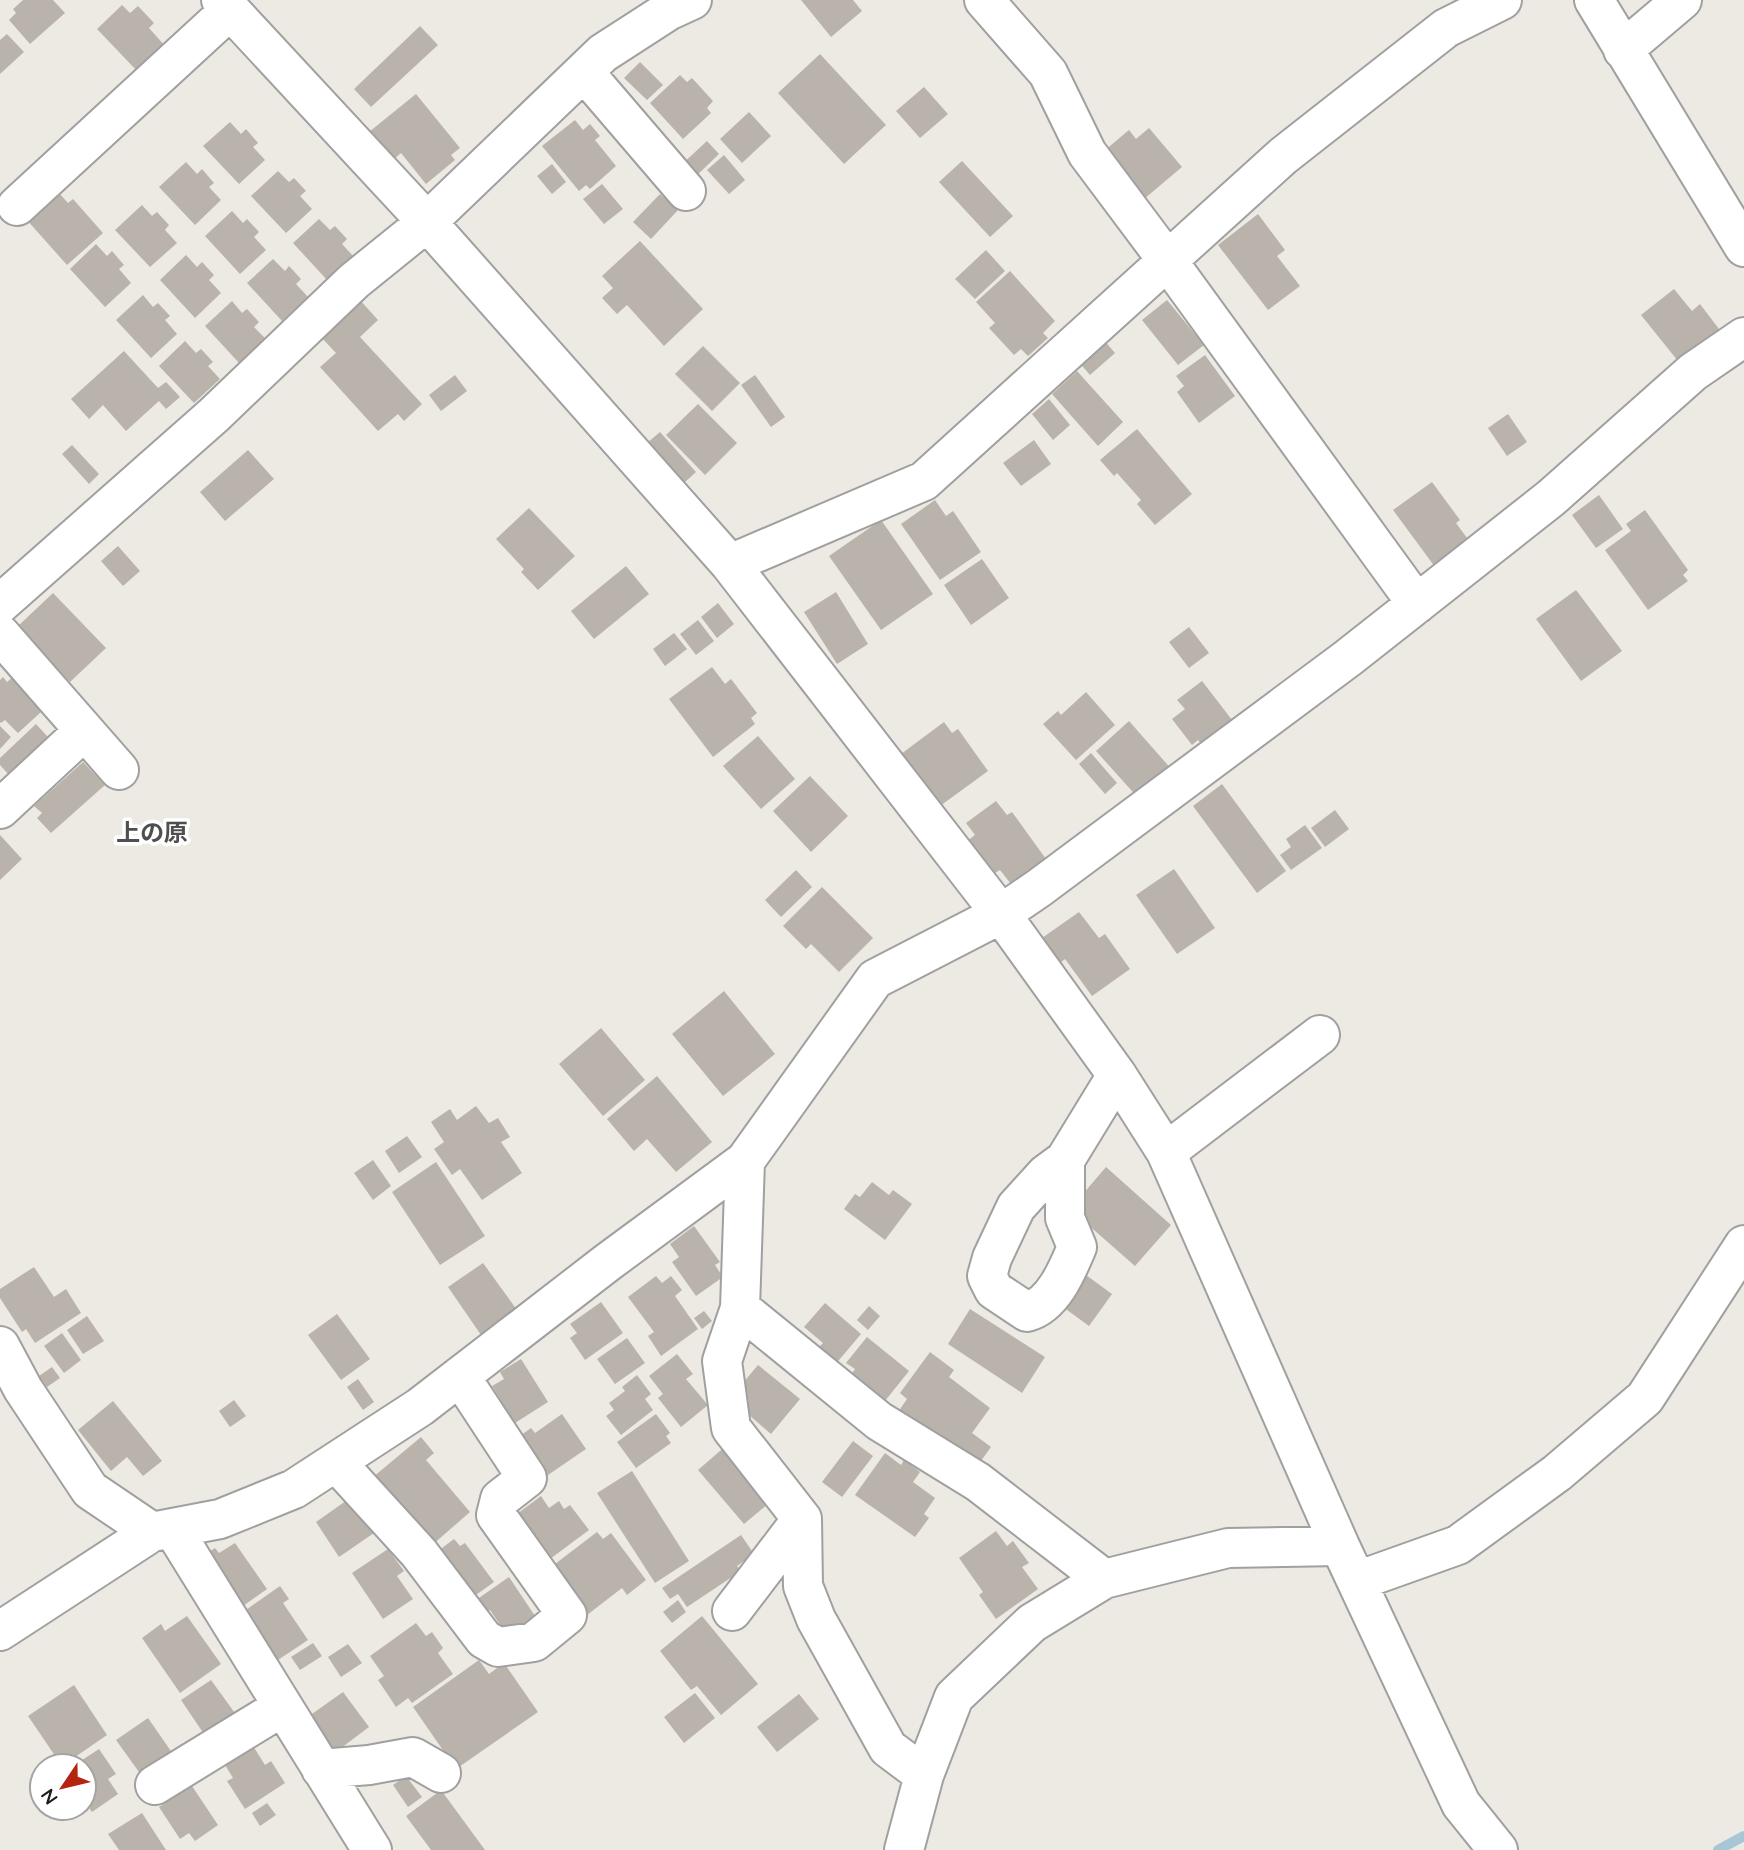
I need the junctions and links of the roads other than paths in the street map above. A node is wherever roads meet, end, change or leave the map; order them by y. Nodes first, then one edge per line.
1 (692, 0) edge
2 (984, 0) edge
3 (1502, 0) edge
4 (1594, 0) edge
5 (1682, 0) edge
6 (225, 5) edge
7 (1623, 50) junction
8 (584, 72) junction
9 (685, 191) dead end
10 (17, 206) dead end
11 (427, 222) junction
12 (1744, 247) edge
13 (1167, 260) junction
14 (1744, 337) edge
15 (730, 564) junction
16 (0, 604) edge
17 (1417, 604) junction
18 (0, 635) edge
19 (84, 731) junction
20 (119, 770) dead end
21 (0, 809) edge
22 (1001, 914) junction
23 (1320, 1035) dead end
24 (1117, 1075) junction
25 (1166, 1152) junction
26 (1065, 1160) dead end
27 (745, 1161) junction
28 (1744, 1245) edge
29 (740, 1308) junction
30 (0, 1346) edge
31 (460, 1376) junction
32 (336, 1462) junction
33 (803, 1519) junction
34 (163, 1531) junction
35 (1340, 1546) junction
36 (1104, 1579) junction
37 (1357, 1581) junction
38 (733, 1611) dead end
39 (0, 1631) edge
40 (282, 1707) junction
41 (321, 1769) junction
42 (441, 1773) dead end
43 (924, 1775) junction
44 (155, 1785) dead end
45 (372, 1850) edge
46 (904, 1850) edge
47 (1498, 1850) edge

1 - 8 street
2 - 13 street
3 - 13 street
4 - 7 street
5 - 7 street
6 - 10 street
6 - 11 street
7 - 12 street
8 - 9 street
8 - 11 street
11 - 15 street
11 - 16 street
13 - 15 street
13 - 17 street
14 - 17 street
15 - 22 street
17 - 22 street
18 - 19 street
19 - 20 street
19 - 21 street
22 - 24 street
22 - 27 street
23 - 25 street
24 - 25 street
24 - 26 street
25 - 35 street
27 - 29 street
27 - 31 street
28 - 37 street
29 - 33 street
29 - 36 street
30 - 34 street
31 - 32 street
31 - 32 street
32 - 34 street
33 - 38 street
33 - 43 street
34 - 39 street
34 - 40 street
35 - 36 street
35 - 37 street
36 - 43 street
37 - 47 street
40 - 41 street
40 - 44 street
41 - 42 street
41 - 45 street
43 - 46 street

